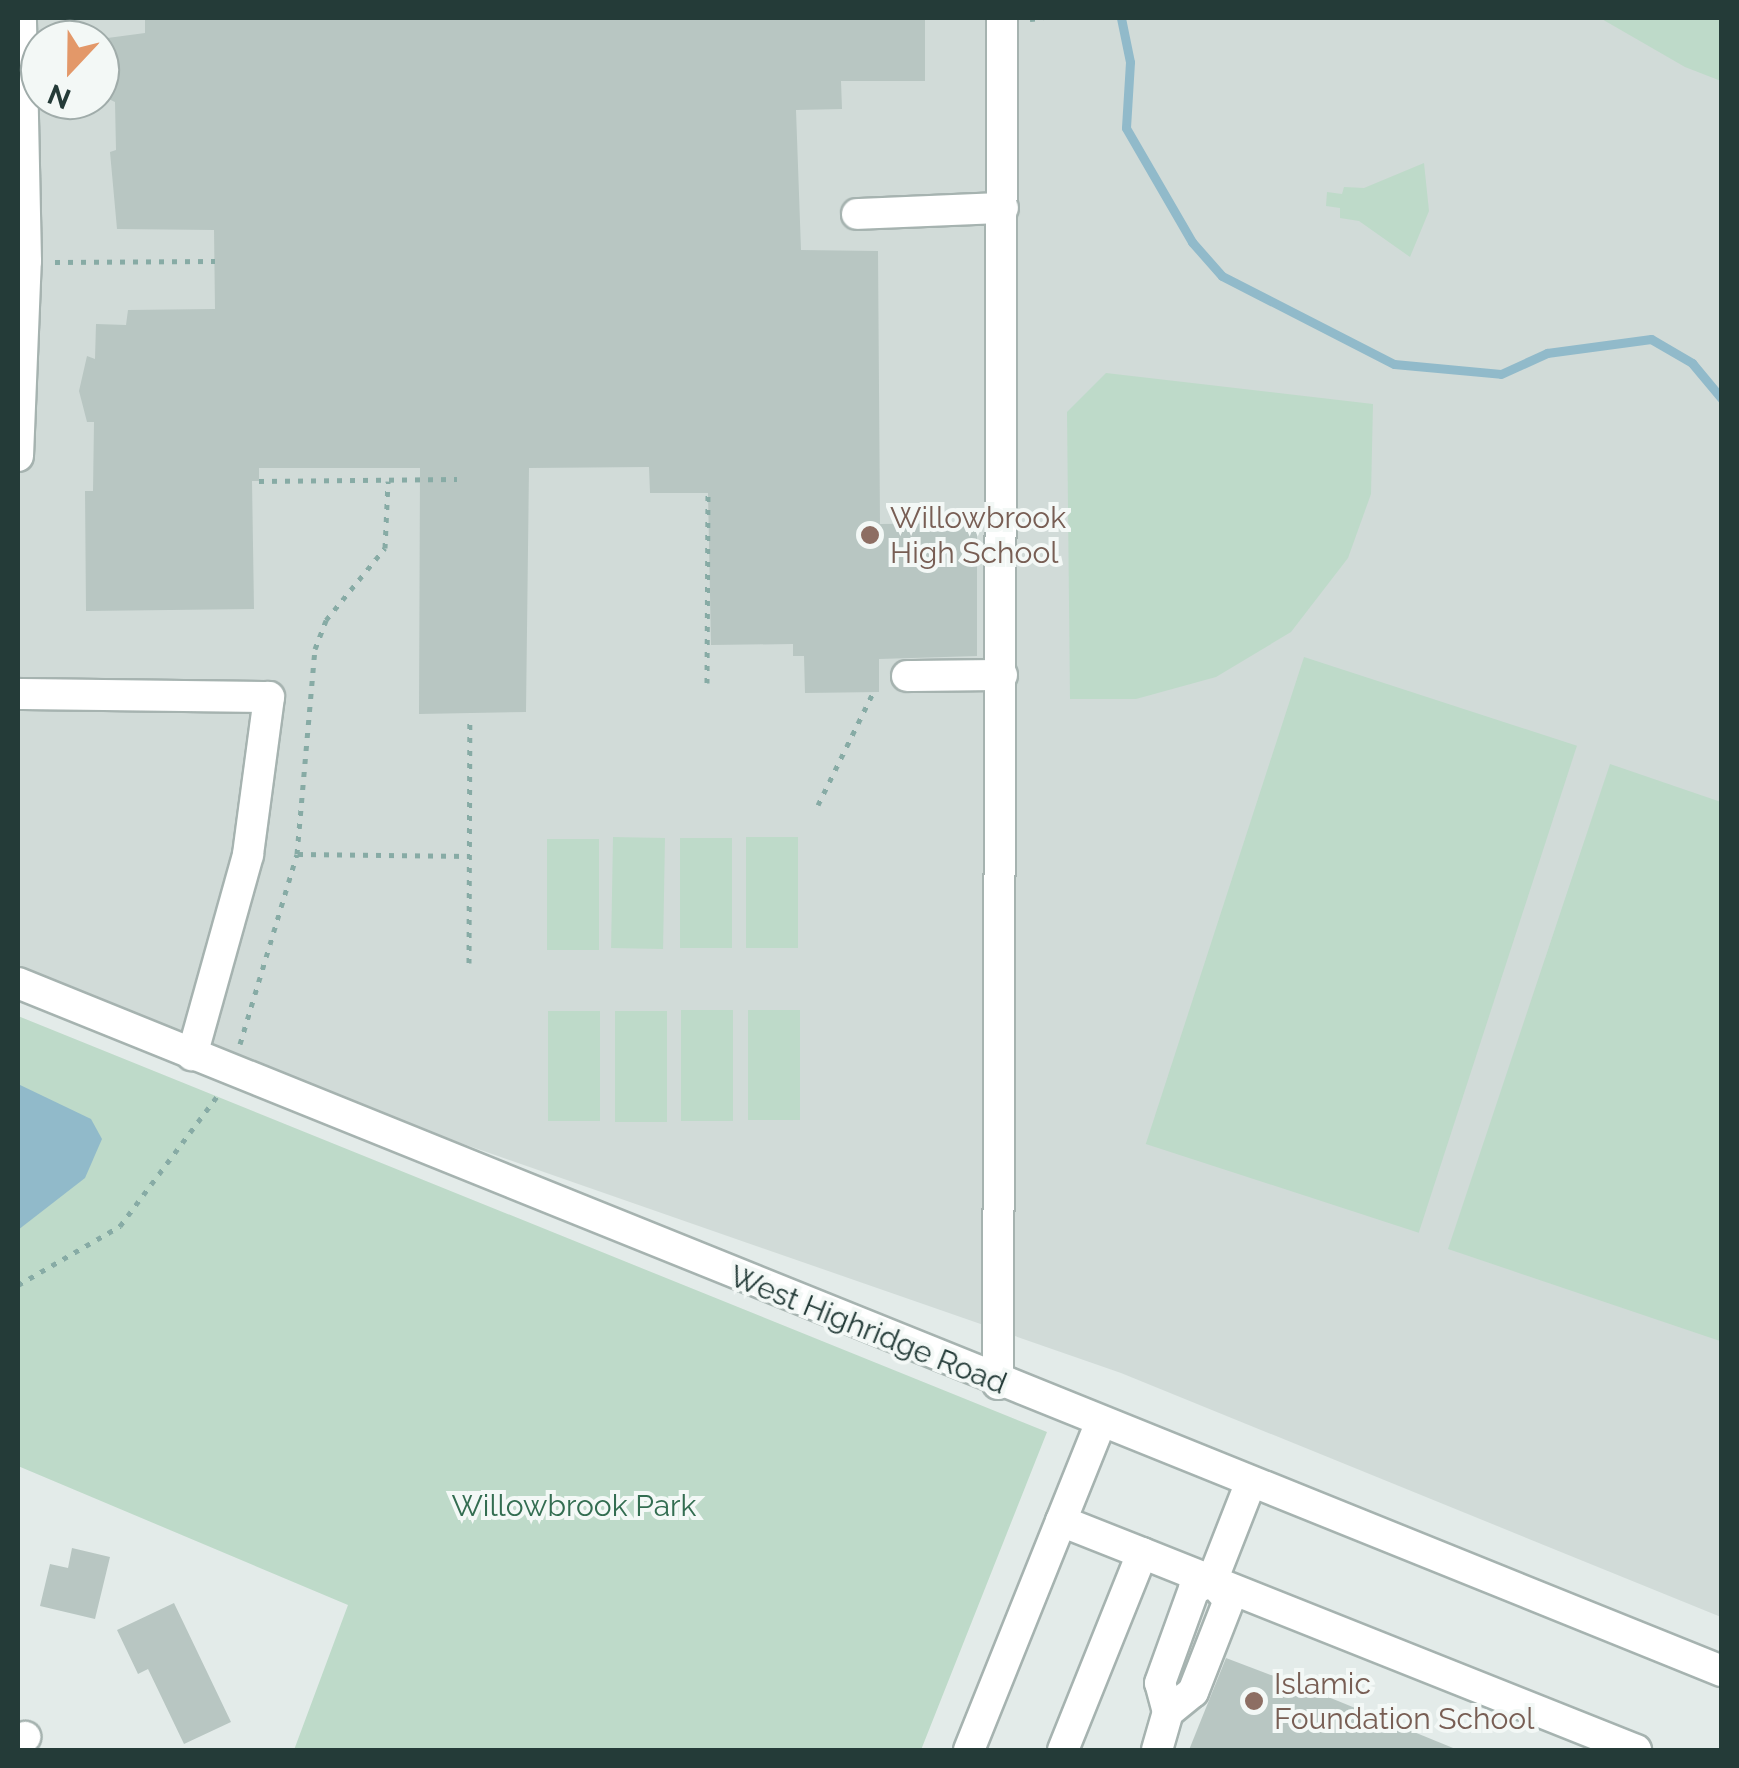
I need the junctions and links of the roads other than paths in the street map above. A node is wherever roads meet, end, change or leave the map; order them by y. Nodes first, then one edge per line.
1 (21, 18) edge
2 (1002, 18) edge
3 (1003, 208) junction
4 (857, 214) dead end
5 (18, 456) edge
6 (1002, 675) junction
7 (906, 676) dead end
8 (18, 694) edge
9 (18, 983) edge
10 (192, 1055) junction
11 (998, 1384) junction
12 (1100, 1424) junction
13 (1250, 1484) junction
14 (1061, 1521) junction
15 (1142, 1554) junction
16 (1212, 1581) junction
17 (1722, 1671) edge
18 (969, 1750) edge
19 (1063, 1750) edge
20 (1157, 1750) edge
21 (1636, 1750) edge

1 - 5 street
2 - 3 street
3 - 4 street
3 - 6 street
6 - 7 street
6 - 11 street
8 - 10 street
9 - 10 street, West Highridge Road
10 - 11 street, West Highridge Road
11 - 12 street, West Highridge Road
12 - 13 street, West Highridge Road
12 - 14 street
13 - 16 street
13 - 17 street, West Highridge Road
14 - 15 street
14 - 18 street
15 - 16 street
15 - 19 street
16 - 20 street
16 - 21 street

